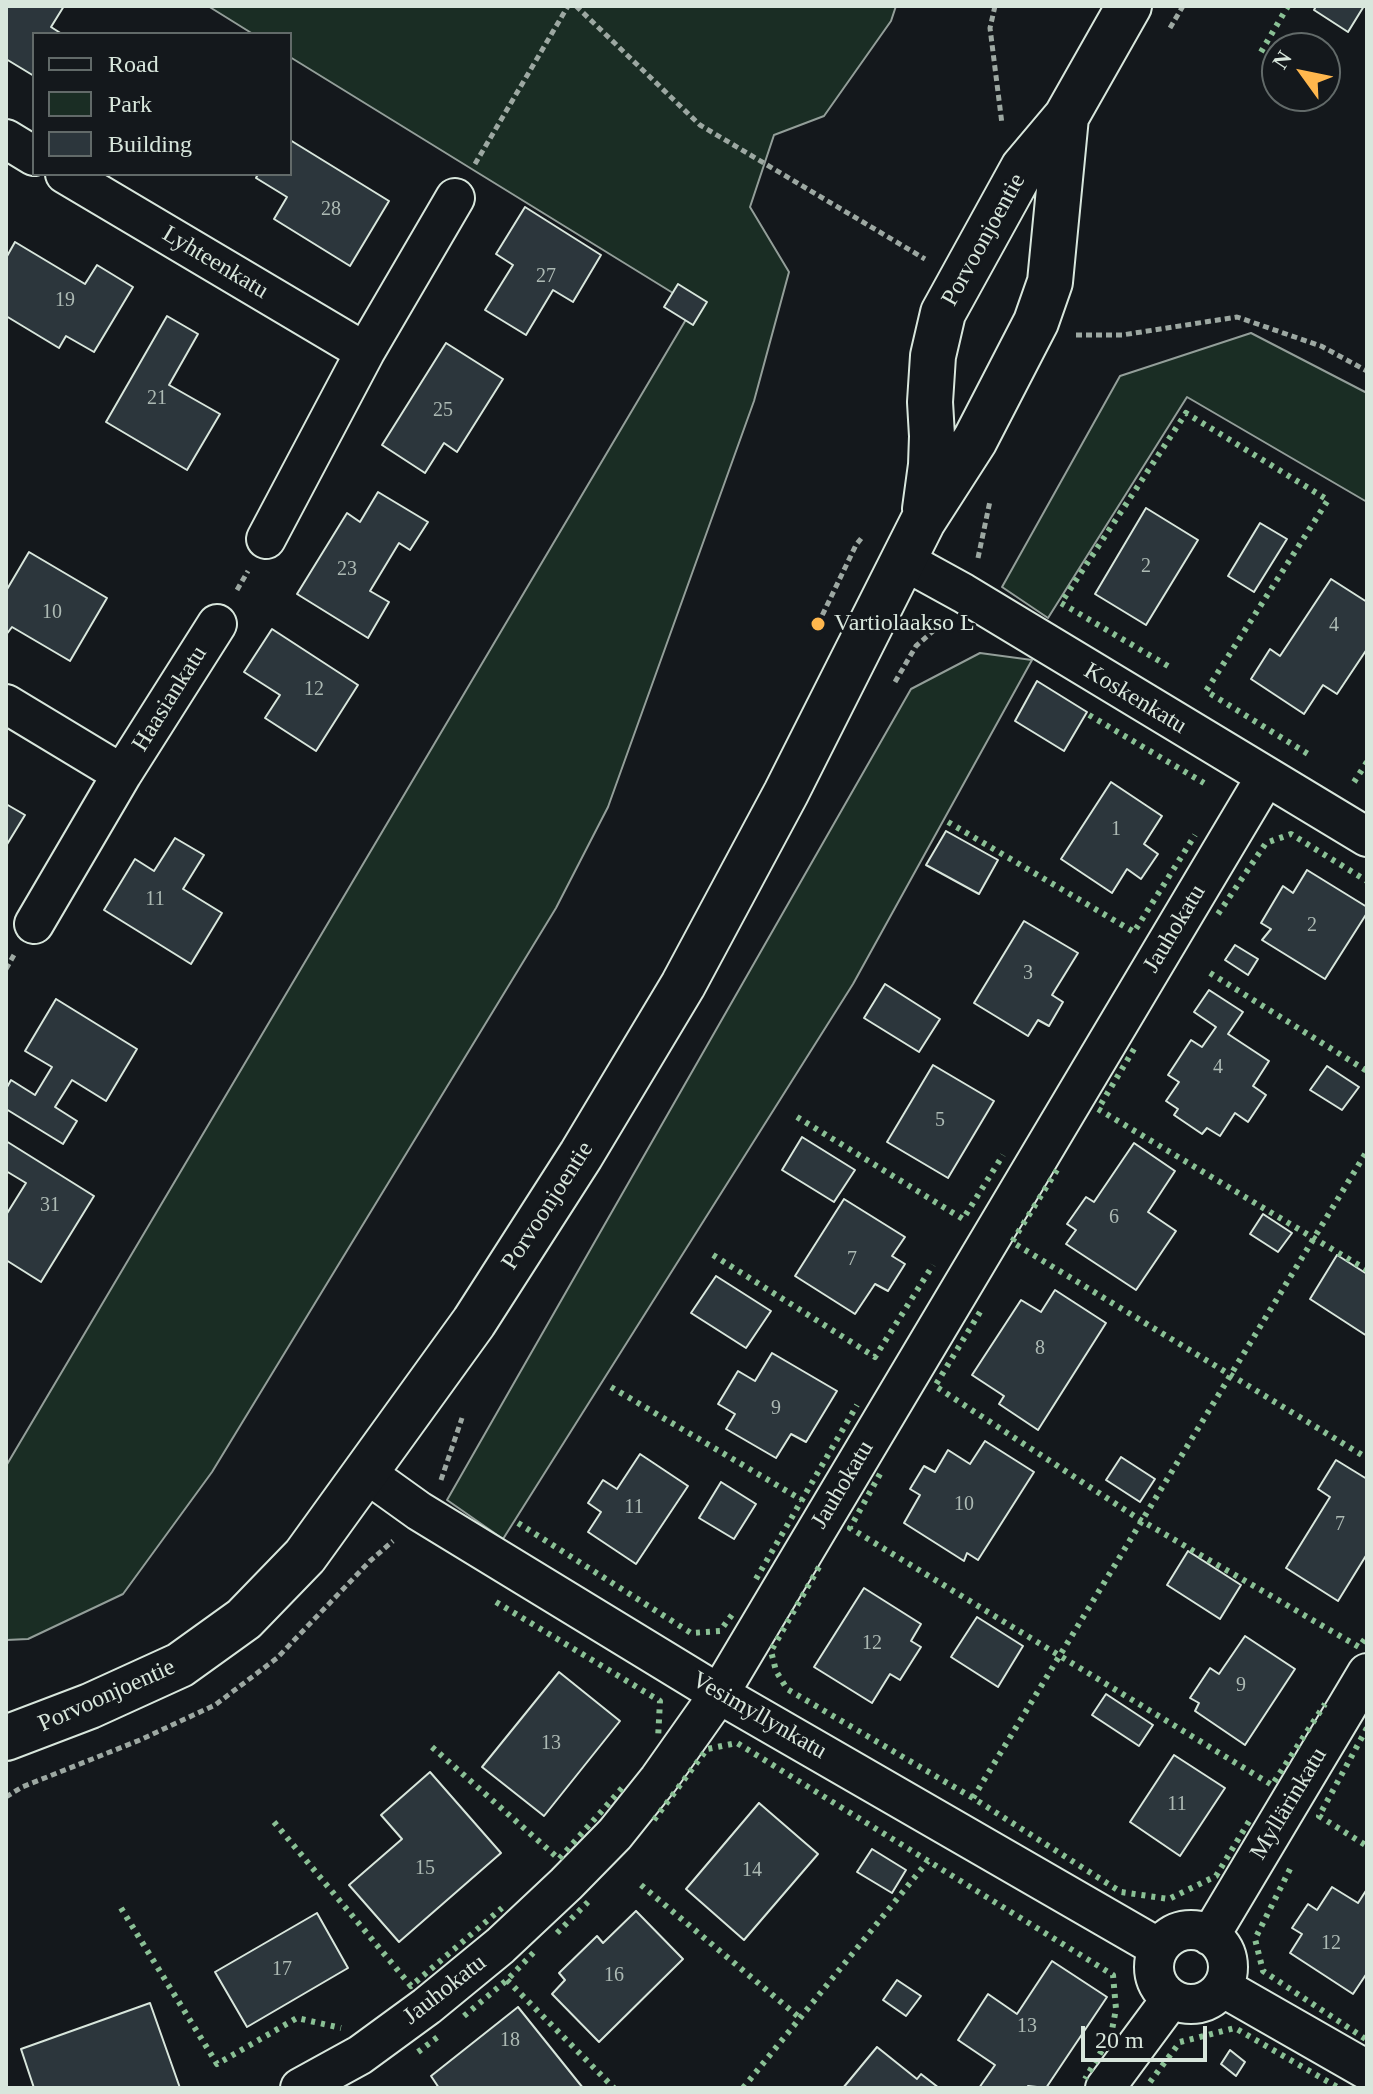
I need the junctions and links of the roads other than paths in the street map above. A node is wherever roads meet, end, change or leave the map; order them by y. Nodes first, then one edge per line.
1 (1129, 6) edge
2 (1066, 117) junction
3 (6, 139) edge
4 (32, 155) edge
5 (68, 176) edge
6 (455, 198) road end
7 (365, 352) junction
8 (923, 521) junction
9 (266, 539) road end
10 (903, 560) junction
11 (217, 624) road end
12 (6, 704) edge
13 (122, 774) junction
14 (1265, 778) junction
15 (1367, 837) edge
16 (34, 924) dead end
17 (366, 1473) junction
18 (1367, 1673) edge
19 (719, 1694) junction
20 (6, 1738) edge
21 (1210, 1936) junction
22 (1159, 1948) junction
23 (1222, 1987) junction
24 (1171, 1999) junction
25 (1367, 2070) edge
26 (300, 2088) edge
27 (1105, 2088) edge

1 - 2 street, Porvoonjoentie
2 - 8 street, Porvoonjoentie
2 - 8 street, Porvoonjoentie
3 - 4 street
5 - 7 street, Lyhteenkatu
6 - 7 street
7 - 9 street
8 - 10 street, Porvoonjoentie
10 - 14 street, Koskenkatu
10 - 17 street, Porvoonjoentie
11 - 13 street, Haasiankatu
12 - 13 street, Haasiankatu
13 - 16 street, Haasiankatu
14 - 15 street, Koskenkatu
14 - 19 street, Jauhokatu
17 - 19 street, Vesimyllynkatu
17 - 20 street, Porvoonjoentie
18 - 21 street, Myllärinkatu
19 - 22 street, Vesimyllynkatu
19 - 26 street, Jauhokatu
21 - 22 street
21 - 23 street
22 - 24 street
23 - 24 street
23 - 25 street
24 - 27 street

